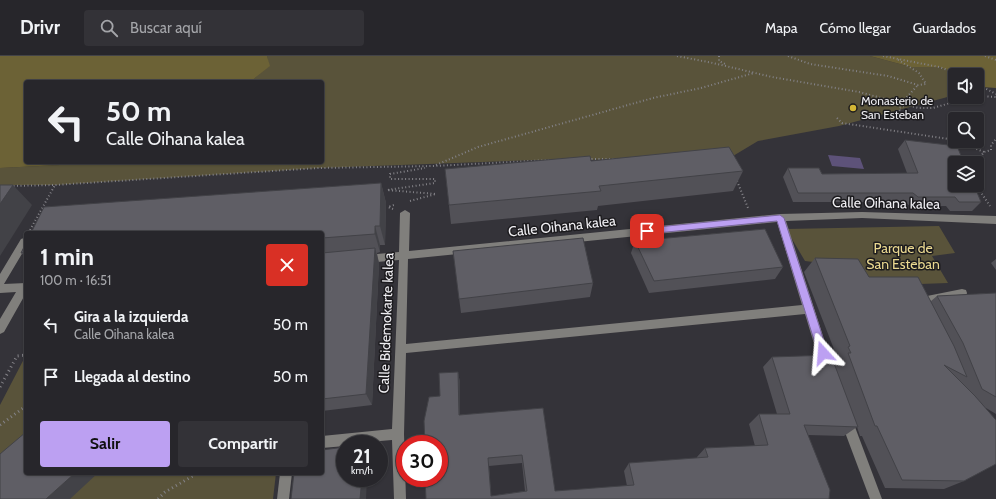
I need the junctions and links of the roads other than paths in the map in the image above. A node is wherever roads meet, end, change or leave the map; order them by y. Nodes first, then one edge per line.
1 (405, 213) road end
2 (780, 218) junction
3 (996, 220) edge
4 (24, 241) edge
5 (403, 256) junction
6 (359, 260) edge
7 (0, 283) edge
8 (24, 287) edge
9 (0, 289) edge
10 (24, 289) edge
11 (962, 293) edge
12 (808, 309) junction
13 (923, 315) edge
14 (0, 329) edge
15 (400, 349) junction
16 (830, 374) edge
17 (843, 411) edge
18 (398, 434) junction
19 (324, 442) edge
20 (286, 475) edge
21 (283, 499) edge
22 (400, 499) edge
23 (876, 499) edge

1 - 5 street, Calle Bidemokarte kalea
2 - 3 street, Calle Oihana kalea
2 - 5 street, Calle Oihana kalea
2 - 12 street
4 - 7 street
5 - 6 street, Calle Oihana kalea
5 - 15 street, Calle Bidemokarte kalea
8 - 9 street
10 - 14 street
11 - 13 street
12 - 15 street
12 - 16 street
15 - 18 street, Calle Bidemokarte kalea
17 - 23 street
18 - 19 street
18 - 22 street, Calle Bidemokarte kalea
20 - 21 street

